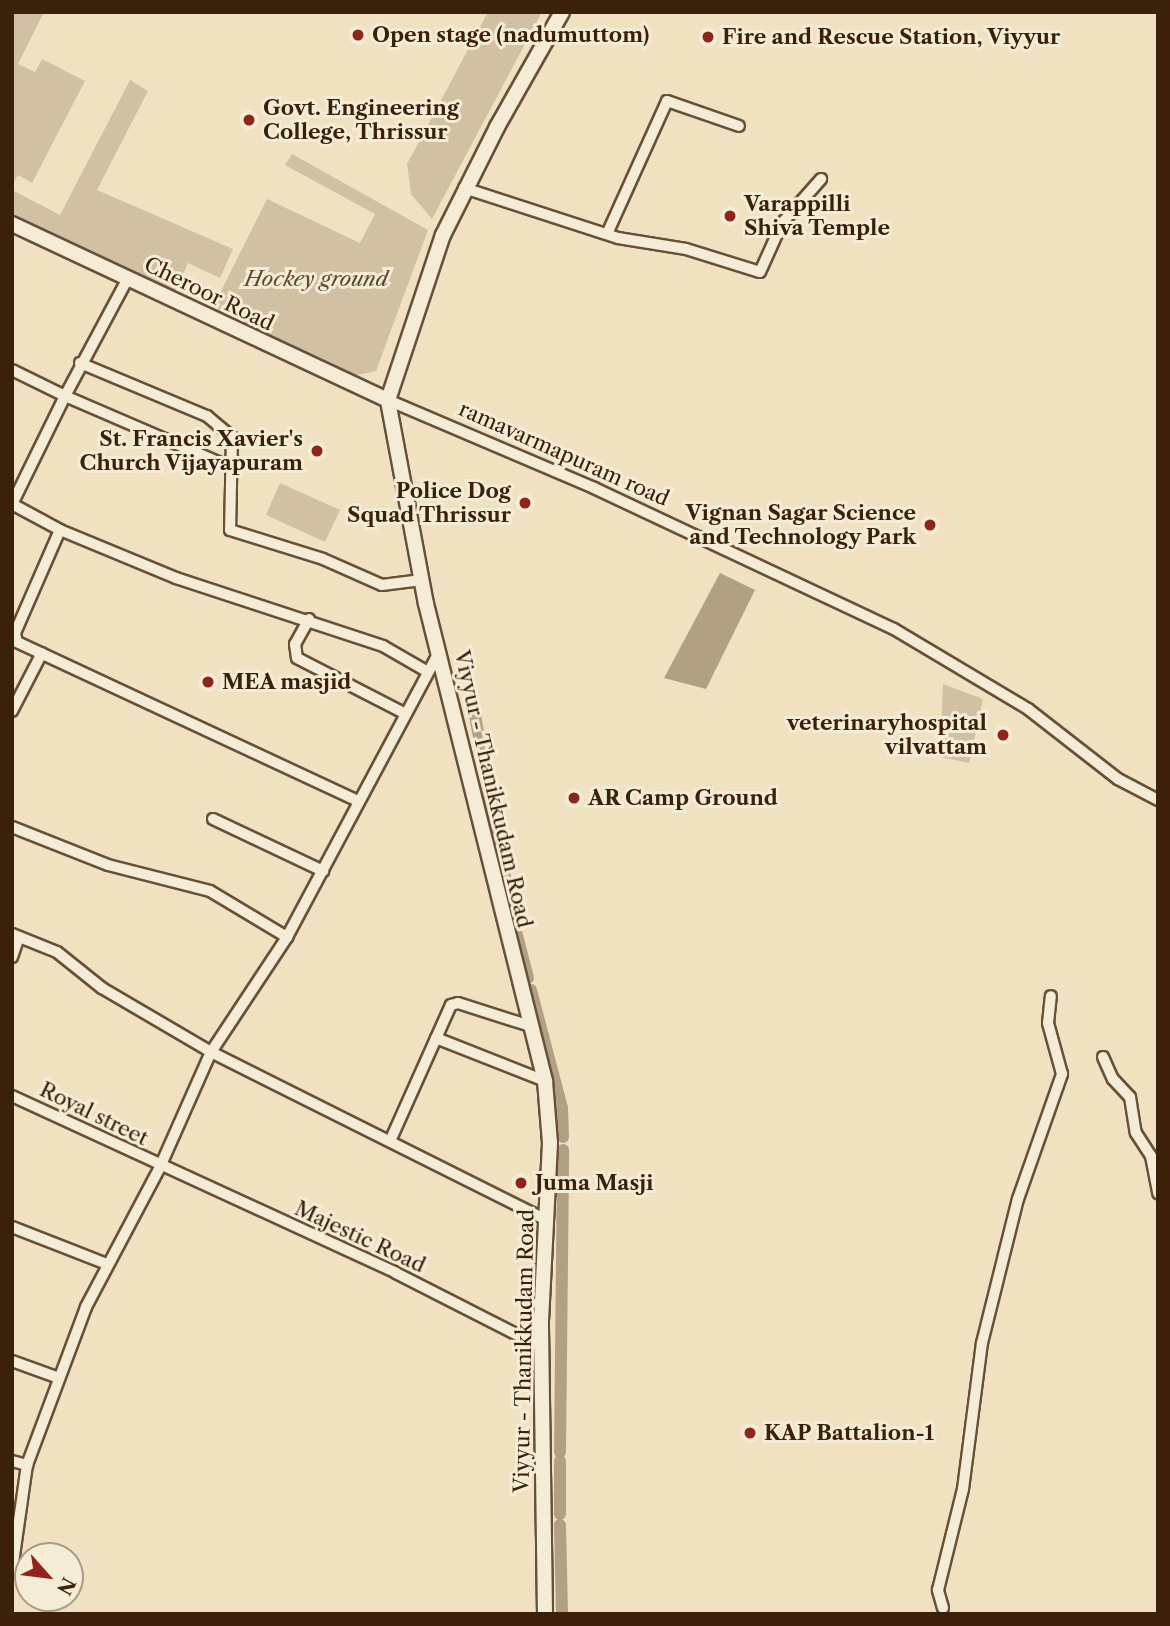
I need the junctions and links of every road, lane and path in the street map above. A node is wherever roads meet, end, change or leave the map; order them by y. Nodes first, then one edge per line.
1 (562, 12) edge
2 (739, 126) dead end
3 (821, 179) dead end
4 (464, 188) junction
5 (12, 224) edge
6 (607, 234) junction
7 (128, 278) junction
8 (79, 363) junction
9 (12, 370) edge
10 (65, 396) junction
11 (388, 400) junction
12 (232, 468) junction
13 (12, 505) edge
14 (60, 530) junction
15 (422, 580) junction
16 (309, 619) junction
17 (15, 624) edge
18 (439, 652) junction
19 (42, 653) junction
20 (428, 672) junction
21 (13, 705) edge
22 (404, 713) junction
23 (1158, 800) edge
24 (358, 801) junction
25 (213, 818) dead end
26 (12, 827) edge
27 (323, 871) junction
28 (16, 936) edge
29 (288, 937) junction
30 (12, 957) edge
31 (1051, 996) dead end
32 (530, 1026) junction
33 (436, 1038) junction
34 (211, 1052) junction
35 (1103, 1057) dead end
36 (545, 1081) junction
37 (12, 1096) edge
38 (391, 1139) junction
39 (160, 1167) junction
40 (1158, 1193) edge
41 (544, 1219) junction
42 (12, 1227) edge
43 (107, 1264) junction
44 (541, 1347) junction
45 (12, 1361) edge
46 (60, 1378) junction
47 (12, 1461) edge
48 (27, 1465) junction
49 (15, 1542) edge
50 (14, 1546) edge
51 (12, 1570) edge
52 (943, 1608) dead end
53 (545, 1614) edge

1 - 4 main road, Viyyur - Thanikkudam Road
2 - 6 street
3 - 6 street
4 - 6 street
4 - 11 main road, Viyyur - Thanikkudam Road
5 - 7 main road, Cheroor Road
7 - 8 street
7 - 11 main road, Cheroor Road
8 - 10 street
8 - 12 street
9 - 10 street
10 - 12 street
10 - 13 street
11 - 15 main road, Viyyur - Thanikkudam Road
11 - 23 street, ramavarmapuram road
12 - 15 street
13 - 14 street
14 - 16 street
14 - 17 street
15 - 18 main road, Viyyur - Thanikkudam Road
16 - 20 street
16 - 22 street
17 - 19 street
18 - 20 street
18 - 32 main road, Viyyur - Thanikkudam Road
19 - 21 street
19 - 24 street
20 - 22 street
22 - 24 street
24 - 27 street
25 - 27 street
26 - 29 street
27 - 29 street
28 - 30 street
28 - 34 street
29 - 34 street
31 - 52 street
32 - 33 street
32 - 36 main road, Viyyur - Thanikkudam Road
33 - 36 street
33 - 38 street
34 - 38 street
34 - 39 street
35 - 40 street
36 - 41 main road, Viyyur - Thanikkudam Road
37 - 39 street, Royal street
38 - 41 street
39 - 43 street
39 - 44 street, Majestic Road
41 - 44 main road, Viyyur - Thanikkudam Road
42 - 43 street
43 - 46 street
44 - 53 main road, Viyyur - Thanikkudam Road
45 - 46 street
46 - 48 street
47 - 48 street
48 - 49 street
50 - 51 street

